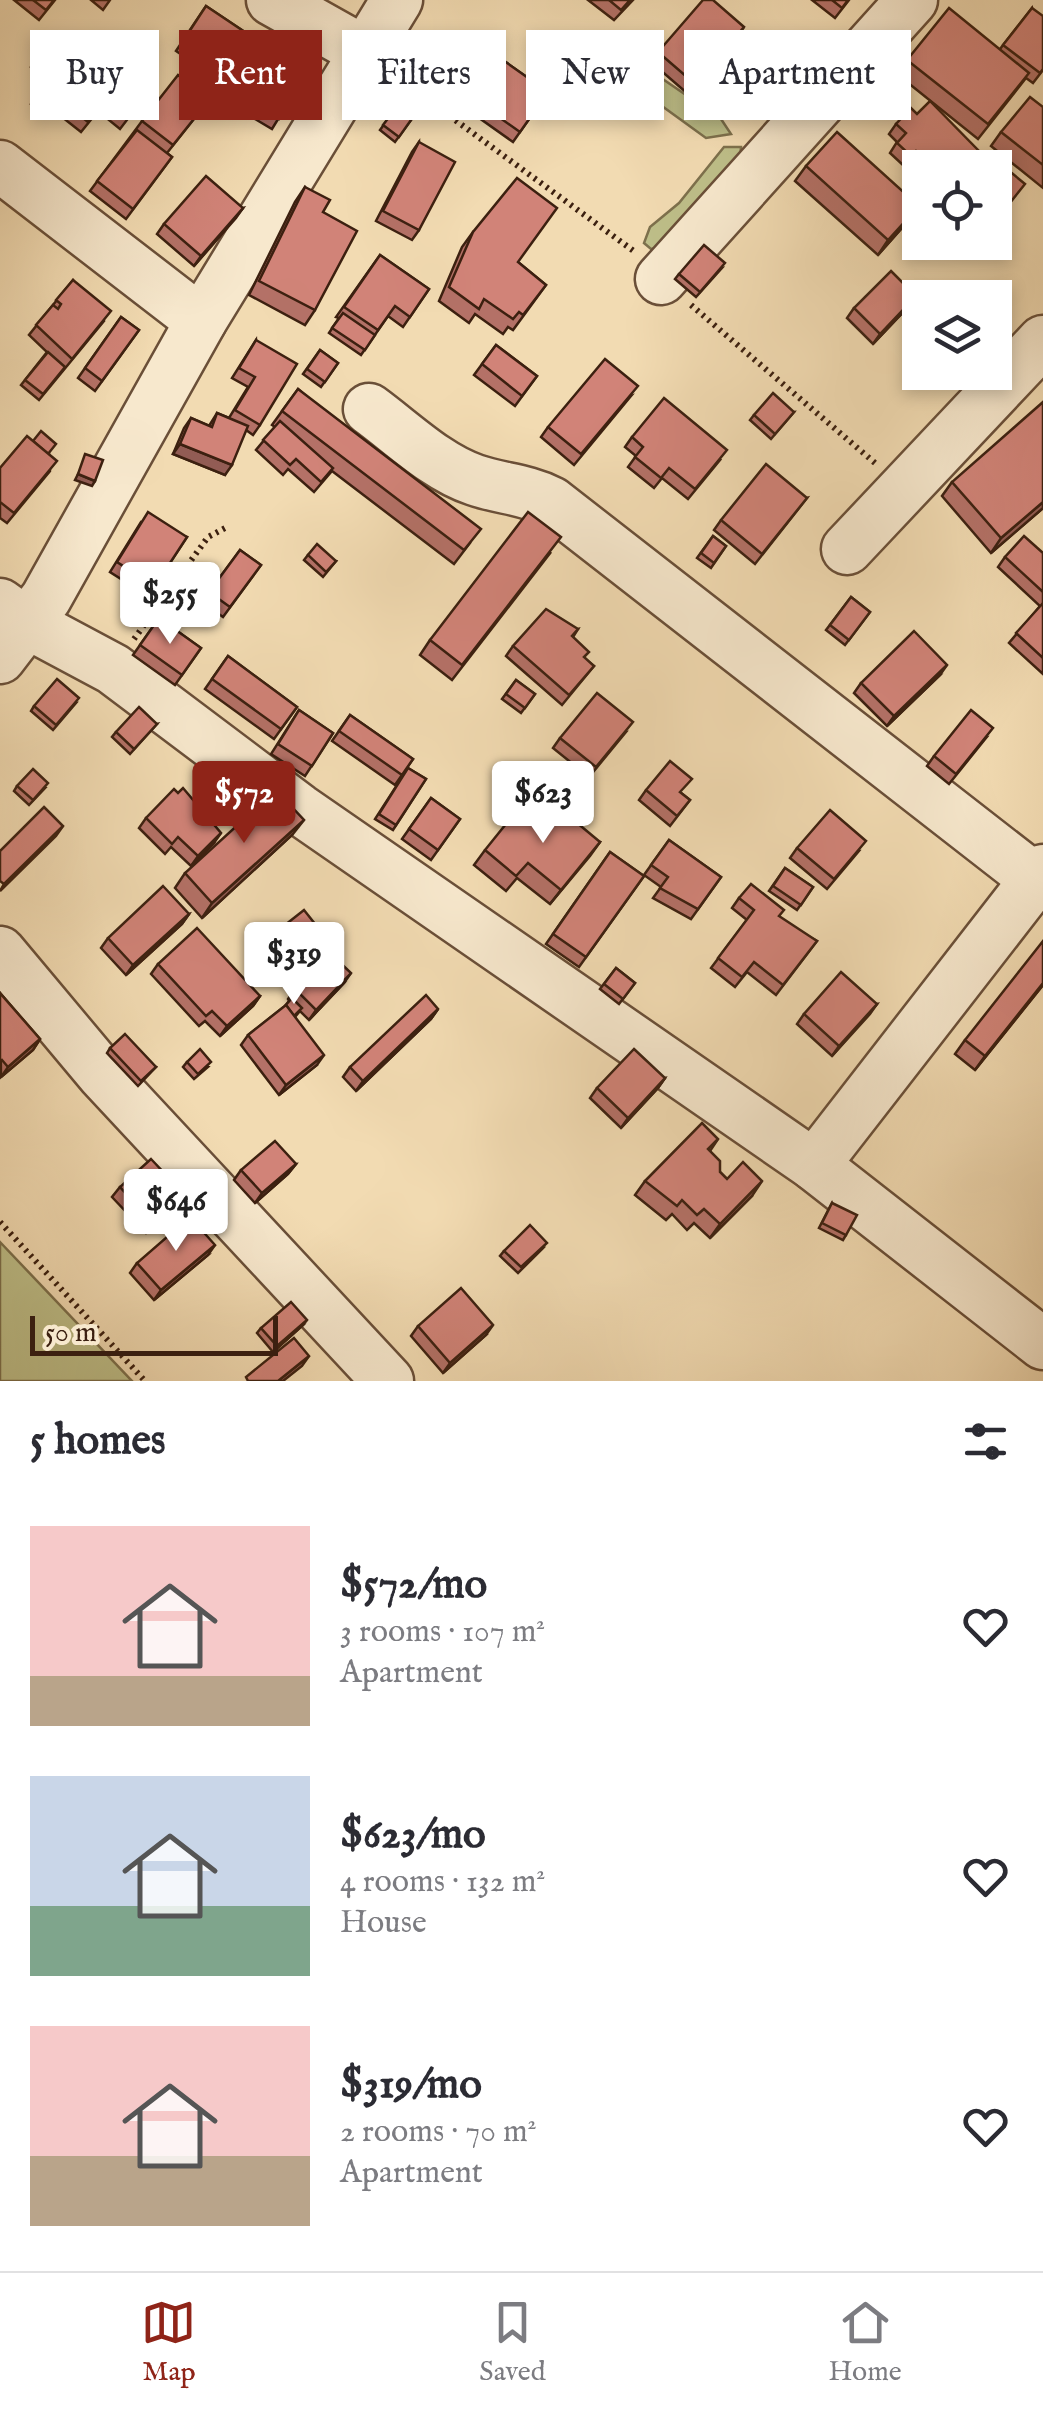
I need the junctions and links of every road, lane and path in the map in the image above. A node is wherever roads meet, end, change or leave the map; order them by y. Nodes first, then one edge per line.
1 (272, 0) edge
2 (396, 0) edge
3 (912, 0) edge
4 (376, 30) edge
5 (342, 40) edge
6 (342, 84) edge
7 (456, 120) edge
8 (0, 166) edge
9 (661, 280) junction
10 (201, 320) junction
11 (1043, 341) edge
12 (369, 409) dead end
13 (904, 489) junction
14 (229, 526) dead end
15 (847, 549) dead end
16 (8, 628) edge
17 (113, 669) junction
18 (1039, 875) edge
19 (0, 952) edge
20 (814, 1165) junction
21 (0, 1222) edge
22 (1043, 1344) edge
23 (146, 1381) edge
24 (388, 1381) edge

1 - 5 street
2 - 4 street
3 - 9 street
6 - 10 street
7 - 9 path
8 - 10 street
9 - 13 path
10 - 16 street
11 - 13 street
12 - 18 street
13 - 15 street
14 - 17 path
16 - 17 street
17 - 20 street
18 - 20 street
19 - 24 street
20 - 22 street
21 - 23 path

